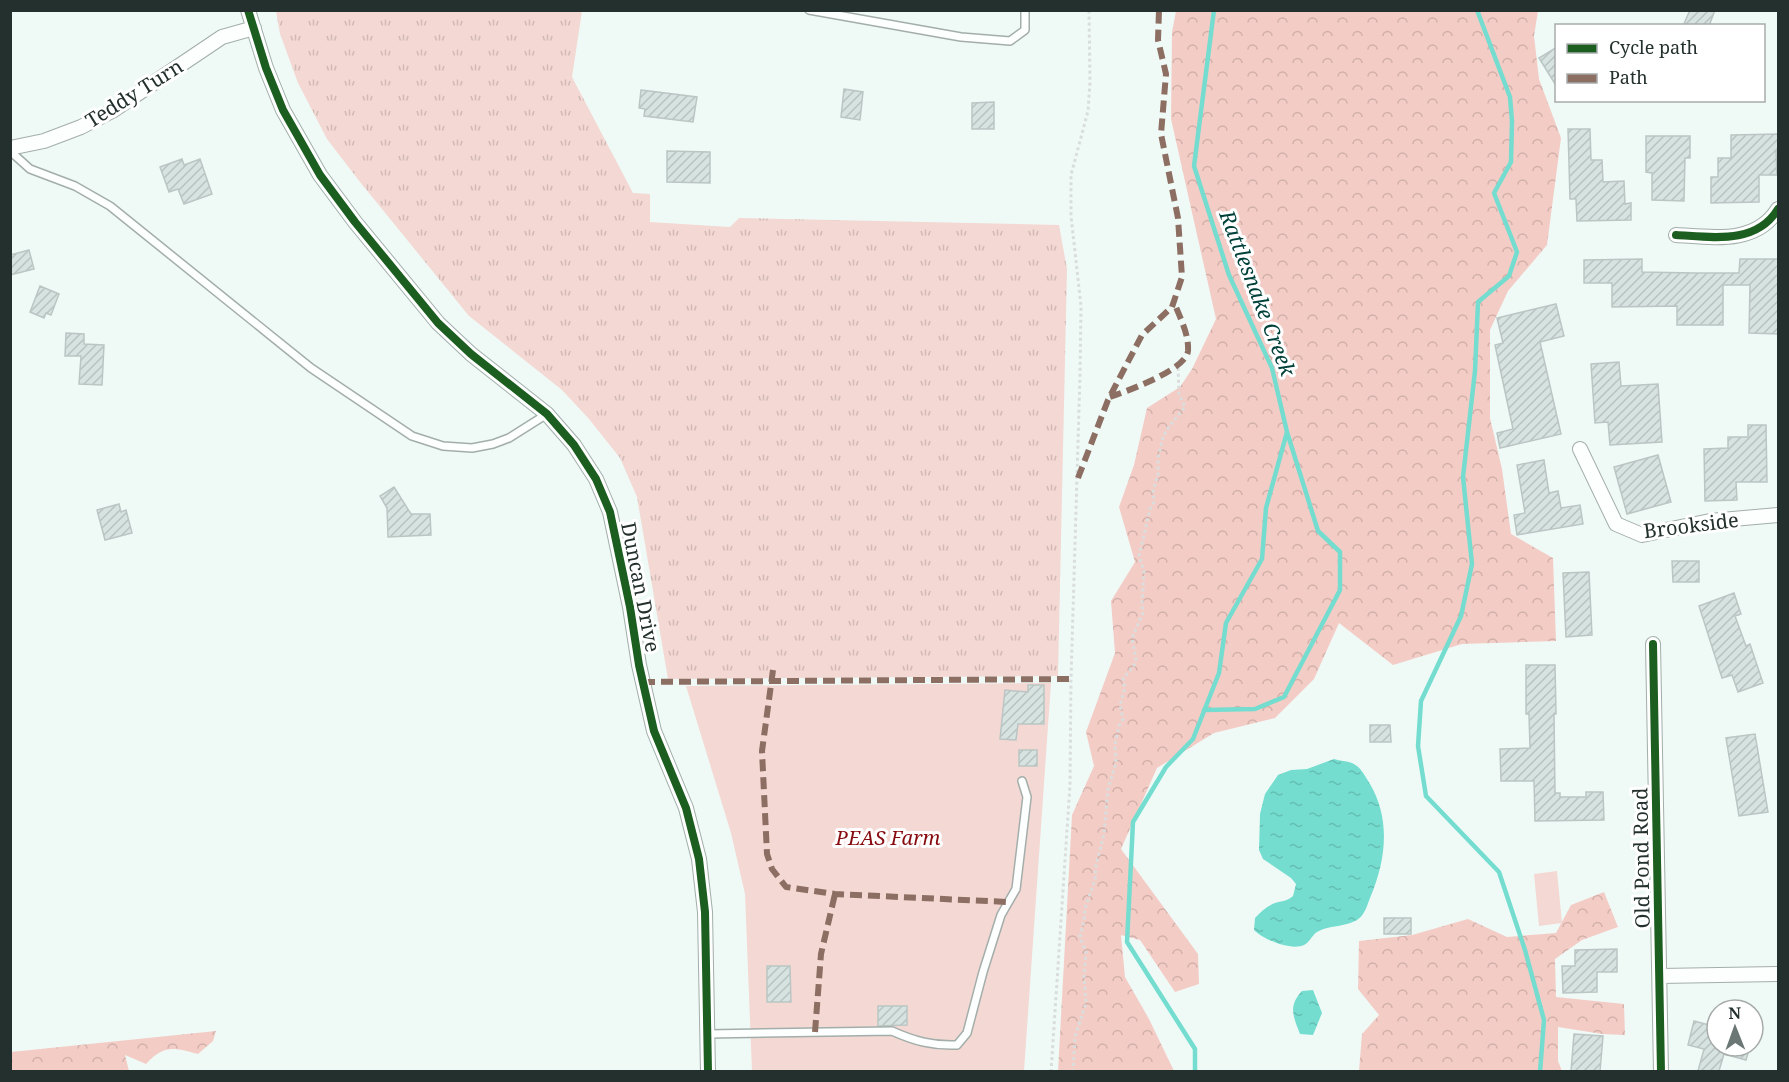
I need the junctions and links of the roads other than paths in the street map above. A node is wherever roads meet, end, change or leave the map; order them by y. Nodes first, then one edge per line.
1 (248, 10) edge
2 (809, 10) edge
3 (1025, 10) edge
4 (254, 28) junction
5 (10, 149) edge
6 (1778, 212) edge
7 (1676, 235) dead end
8 (547, 414) junction
9 (1580, 449) dead end
10 (1779, 515) edge
11 (1653, 644) dead end
12 (1022, 781) dead end
13 (1779, 974) edge
14 (1660, 976) junction
15 (708, 1034) junction
16 (708, 1071) edge
17 (1661, 1071) edge

1 - 4 street, Duncan Drive
2 - 3 lane
4 - 5 street, Teddy Turn
4 - 8 street, Duncan Drive
5 - 8 lane
6 - 7 street
8 - 15 street, Duncan Drive
9 - 10 street, Brookside
11 - 14 street, Old Pond Road
12 - 15 lane
13 - 14 street
14 - 17 street, Old Pond Road
15 - 16 street, Duncan Drive

